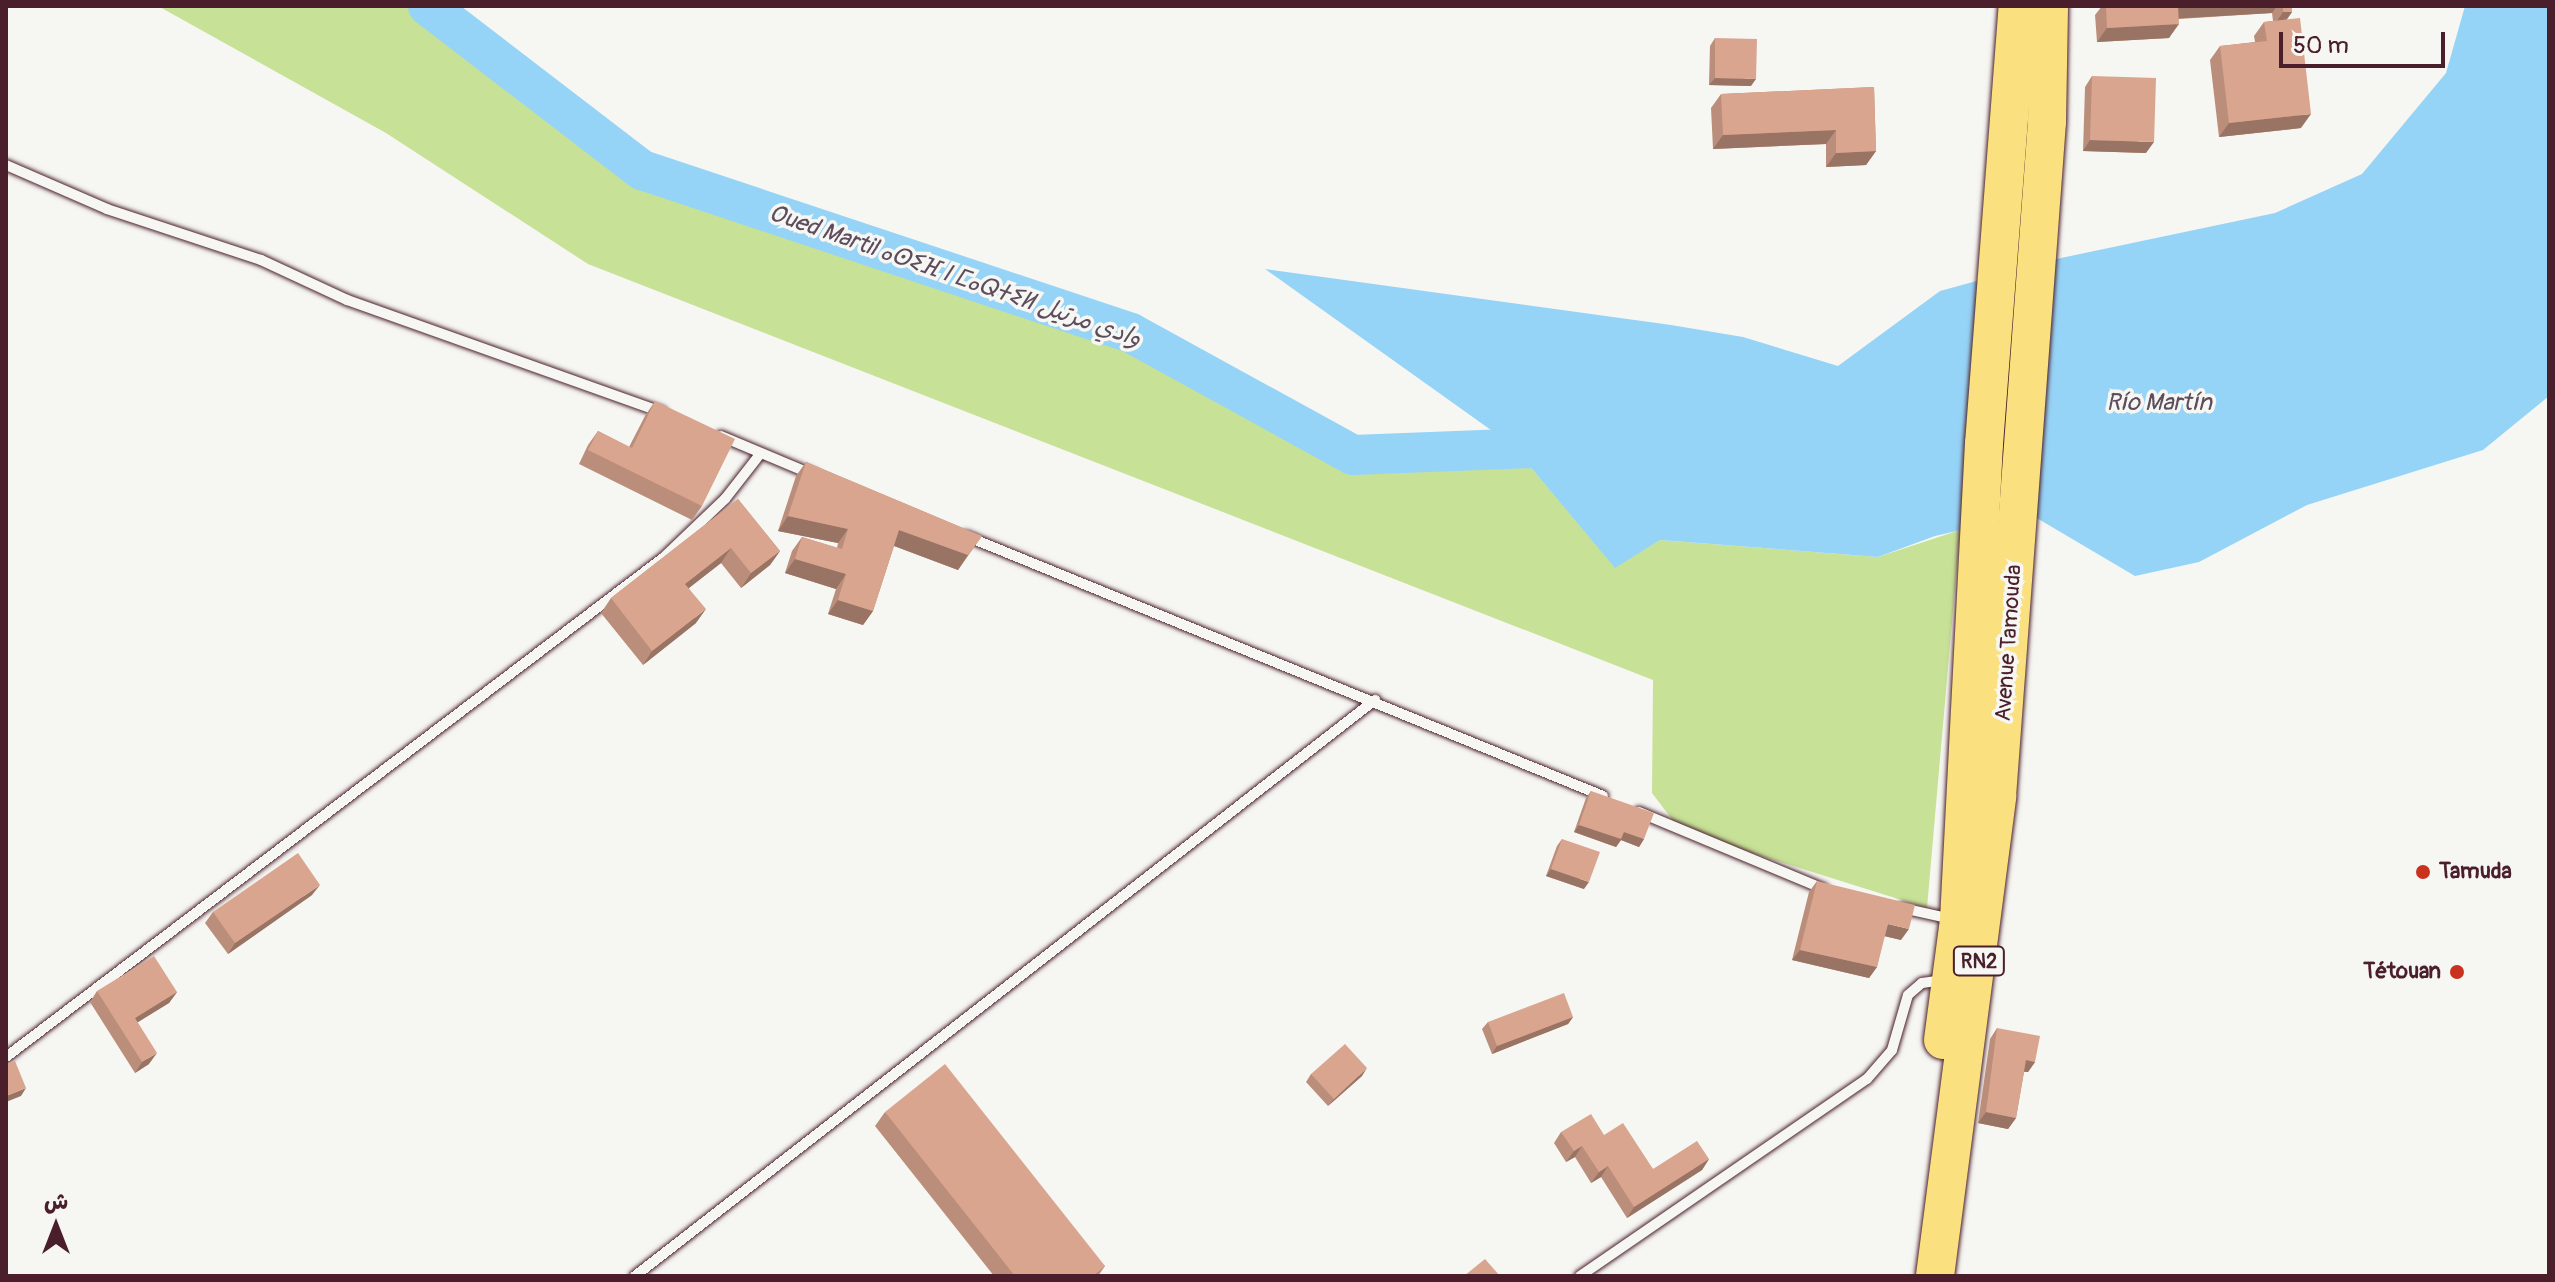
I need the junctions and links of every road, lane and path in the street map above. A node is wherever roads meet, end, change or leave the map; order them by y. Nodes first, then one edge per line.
1 (2018, 6) edge
2 (2049, 6) edge
3 (6, 165) edge
4 (681, 420) edge
5 (710, 431) edge
6 (761, 453) junction
7 (824, 479) edge
8 (950, 530) edge
9 (1990, 644) junction
10 (1375, 700) junction
11 (1610, 799) edge
12 (1625, 806) edge
13 (1831, 892) edge
14 (1888, 904) edge
15 (1959, 920) junction
16 (1950, 980) junction
17 (6, 1057) edge
18 (635, 1276) edge
19 (1580, 1276) edge
20 (1914, 1276) edge
21 (1935, 1276) edge

1 - 9 highway, Avenue Tamouda / RN2
2 - 9 highway, Avenue Tamouda / RN2
3 - 4 lane
5 - 6 lane
6 - 7 lane
6 - 17 lane
8 - 10 lane
9 - 15 highway, Avenue Tamouda / RN2
9 - 21 highway, Avenue Tamouda / RN2
10 - 11 lane
10 - 18 lane
12 - 13 lane
14 - 15 lane
15 - 16 highway, Avenue Tamouda / RN2
16 - 19 lane
16 - 20 highway, Avenue Tamouda / RN2

